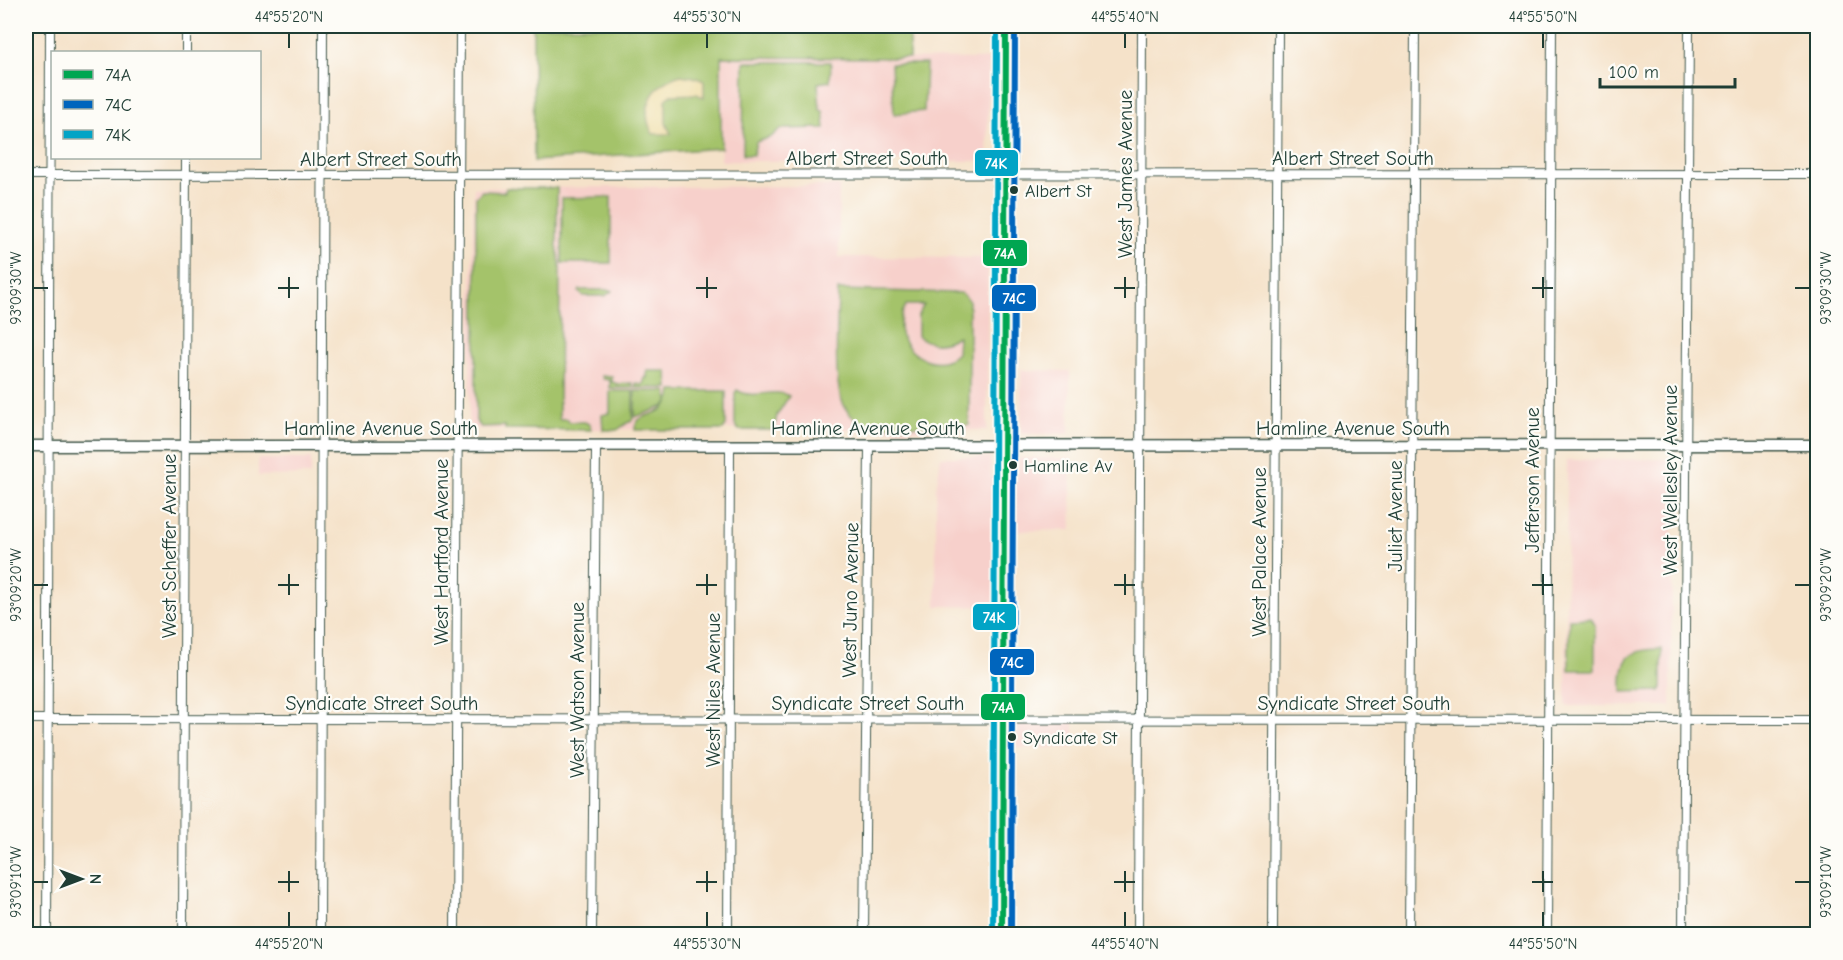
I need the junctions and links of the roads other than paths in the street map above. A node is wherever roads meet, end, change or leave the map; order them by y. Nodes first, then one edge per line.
1 (50, 26) edge
2 (186, 26) edge
3 (323, 26) edge
4 (460, 26) edge
5 (1006, 26) edge
6 (1142, 26) edge
7 (1278, 26) edge
8 (1415, 26) edge
9 (1552, 26) edge
10 (1689, 26) edge
11 (186, 51) edge
12 (186, 159) edge
13 (1005, 174) junction
14 (1141, 174) junction
15 (1277, 174) junction
16 (1414, 174) junction
17 (1550, 174) junction
18 (1688, 174) junction
19 (1818, 174) edge
20 (26, 175) edge
21 (50, 175) junction
22 (186, 175) junction
23 (459, 175) junction
24 (323, 176) junction
25 (50, 445) junction
26 (1818, 445) edge
27 (26, 446) edge
28 (186, 446) junction
29 (322, 446) junction
30 (458, 446) junction
31 (596, 446) junction
32 (730, 446) junction
33 (869, 446) junction
34 (1005, 446) junction
35 (1141, 446) junction
36 (1276, 446) junction
37 (1412, 446) junction
38 (1549, 446) junction
39 (1687, 446) junction
40 (1818, 456) edge
41 (1818, 505) edge
42 (26, 719) edge
43 (48, 719) junction
44 (184, 720) junction
45 (321, 720) junction
46 (456, 720) junction
47 (594, 720) junction
48 (729, 720) junction
49 (865, 720) junction
50 (1004, 720) junction
51 (1139, 720) junction
52 (1274, 720) junction
53 (1410, 720) junction
54 (1548, 720) junction
55 (1684, 720) junction
56 (1818, 720) edge
57 (47, 934) edge
58 (183, 934) edge
59 (320, 934) edge
60 (455, 934) edge
61 (592, 934) edge
62 (728, 934) edge
63 (864, 934) edge
64 (1002, 934) edge
65 (1138, 934) edge
66 (1273, 934) edge
67 (1409, 934) edge
68 (1547, 934) edge
69 (1683, 934) edge

1 - 21 street
2 - 11 street
3 - 24 street
4 - 23 street, West Hartford Avenue
5 - 13 main road
6 - 14 street, West James Avenue
7 - 15 street, West Palace Avenue
8 - 16 street, Juliet Avenue
9 - 17 street, Jefferson Avenue
10 - 18 street, West Wellesley Avenue
12 - 22 street, West Scheffer Avenue
13 - 14 street, Albert Street South
13 - 23 street, Albert Street South
13 - 34 main road
14 - 15 street, Albert Street South
14 - 35 street, West James Avenue
15 - 16 street, Albert Street South
15 - 36 street, West Palace Avenue
16 - 17 street, Albert Street South
16 - 37 street, Juliet Avenue
17 - 18 street, Albert Street South
17 - 38 street, Jefferson Avenue
18 - 19 street, Albert Street South
18 - 39 street, West Wellesley Avenue
20 - 21 street, Albert Street South
21 - 22 street, Albert Street South
21 - 25 street
22 - 24 street, Albert Street South
22 - 28 street, West Scheffer Avenue
23 - 24 street, Albert Street South
23 - 30 street, West Hartford Avenue
24 - 29 street
25 - 27 street, Hamline Avenue South
25 - 28 street, Hamline Avenue South
25 - 43 street
26 - 39 street, Hamline Avenue South
28 - 29 street, Hamline Avenue South
28 - 44 street, West Scheffer Avenue
29 - 30 street, Hamline Avenue South
29 - 45 street
30 - 31 street, Hamline Avenue South
30 - 46 street, West Hartford Avenue
31 - 32 street, Hamline Avenue South
31 - 47 street, West Watson Avenue
32 - 33 street, Hamline Avenue South
32 - 48 street, West Niles Avenue
33 - 34 street, Hamline Avenue South
33 - 49 street, West Juno Avenue
34 - 35 street, Hamline Avenue South
34 - 50 main road
35 - 36 street, Hamline Avenue South
35 - 51 street, West James Avenue
36 - 37 street, Hamline Avenue South
36 - 52 street, West Palace Avenue
37 - 38 street, Hamline Avenue South
37 - 53 street, Juliet Avenue
38 - 39 street, Hamline Avenue South
38 - 54 street, Jefferson Avenue
39 - 55 street, West Wellesley Avenue
40 - 41 street
42 - 43 street, Syndicate Street South
43 - 44 street, Syndicate Street South
43 - 57 street
44 - 45 street, Syndicate Street South
44 - 58 street, West Scheffer Avenue
45 - 46 street, Syndicate Street South
45 - 59 street
46 - 47 street, Syndicate Street South
46 - 60 street, West Hartford Avenue
47 - 48 street, Syndicate Street South
47 - 61 street, West Watson Avenue
48 - 49 street, Syndicate Street South
48 - 62 street, West Niles Avenue
49 - 50 street, Syndicate Street South
49 - 63 street, West Juno Avenue
50 - 51 street, Syndicate Street South
50 - 64 main road
51 - 52 street, Syndicate Street South
51 - 65 street, West James Avenue
52 - 53 street, Syndicate Street South
52 - 66 street, West Palace Avenue
53 - 54 street, Syndicate Street South
53 - 67 street, Juliet Avenue
54 - 55 street, Syndicate Street South
54 - 68 street, Jefferson Avenue
55 - 56 street, Syndicate Street South
55 - 69 street, West Wellesley Avenue

